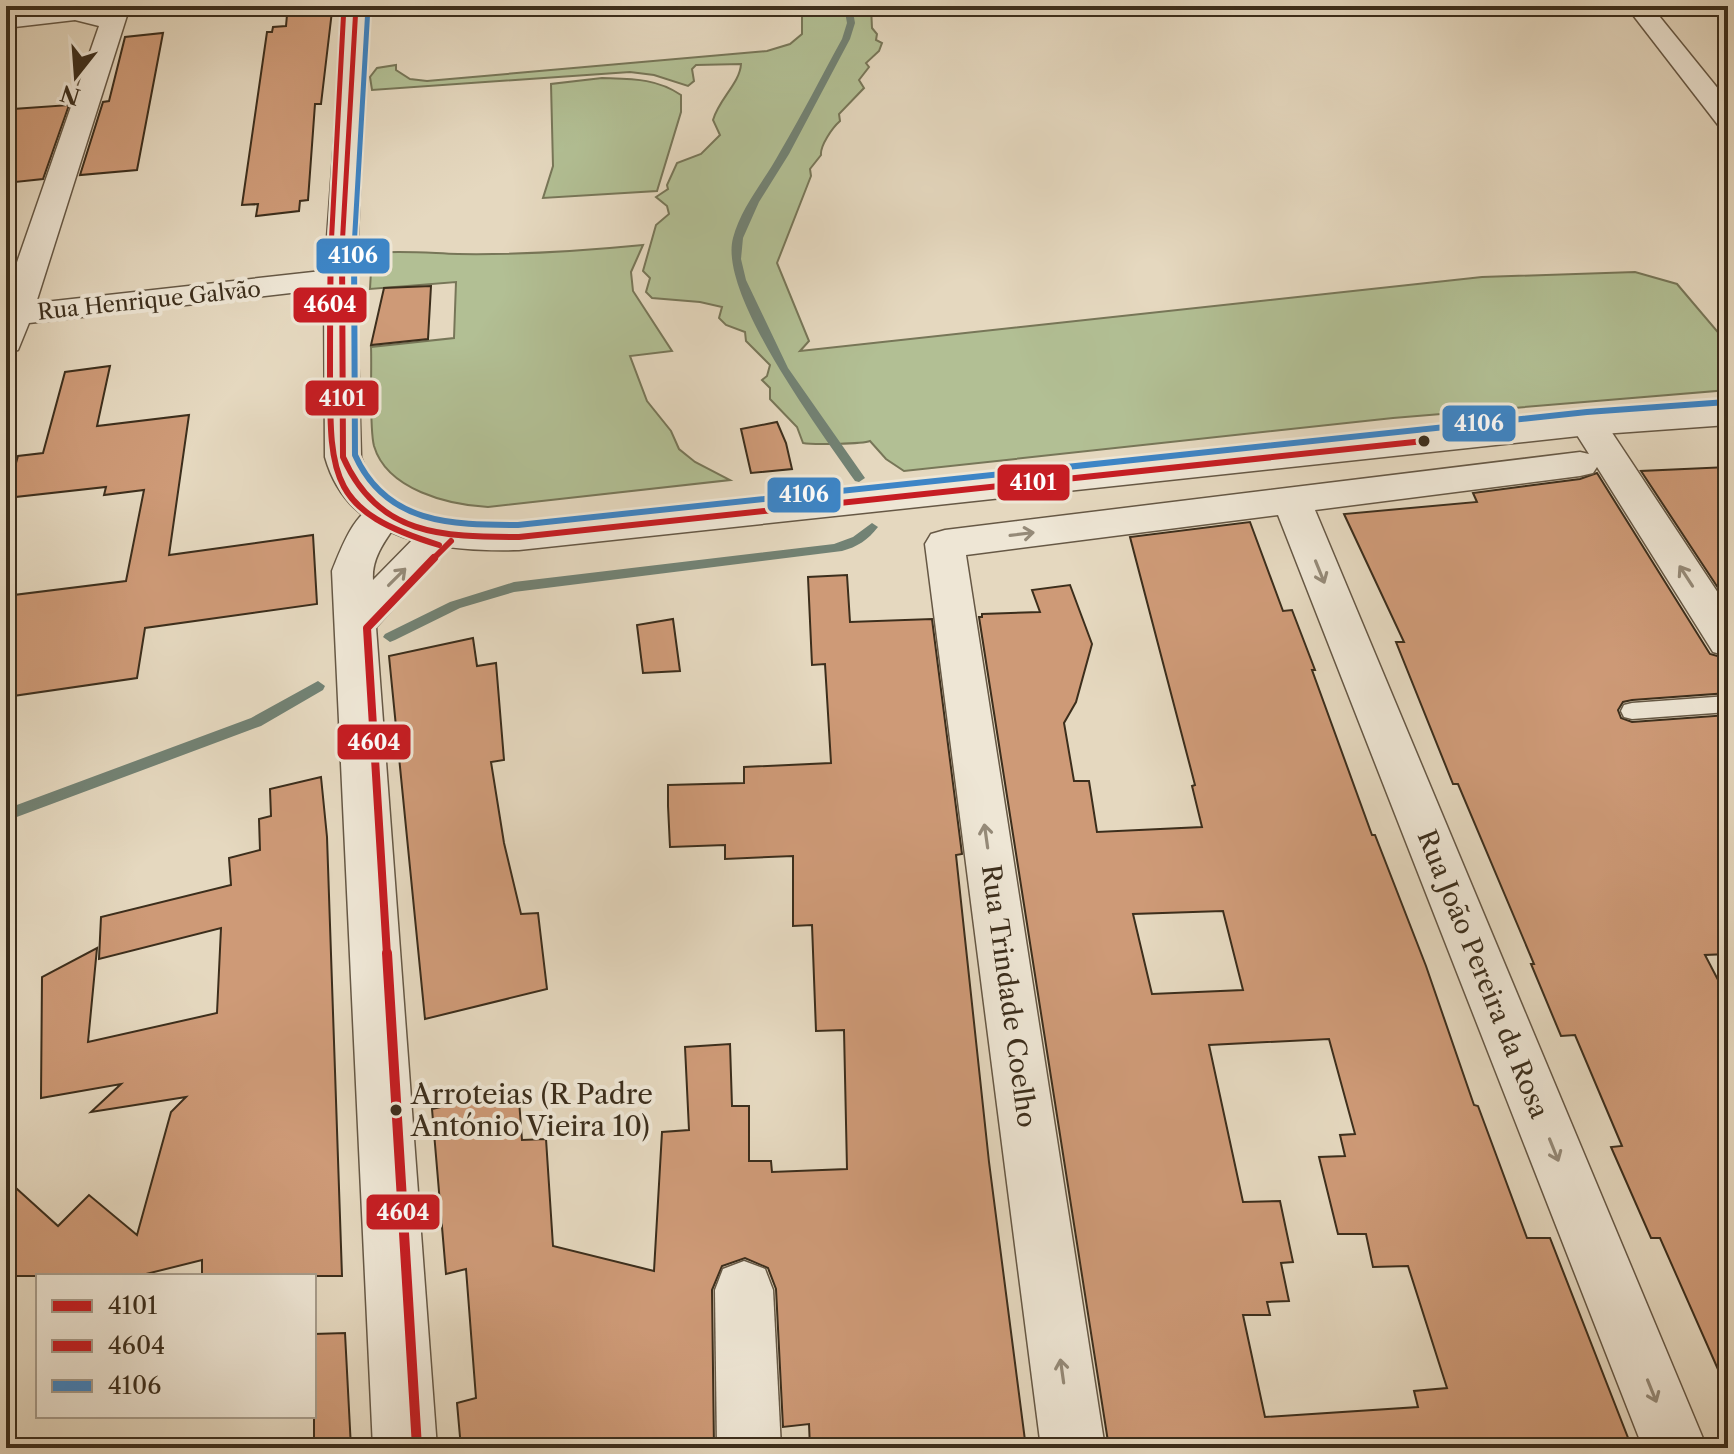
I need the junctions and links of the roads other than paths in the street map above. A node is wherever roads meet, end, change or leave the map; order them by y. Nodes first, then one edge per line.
1 (356, 6) edge
2 (1638, 6) edge
3 (115, 14) edge
4 (6, 20) edge
5 (1728, 119) edge
6 (340, 279) junction
7 (9, 325) edge
8 (1728, 414) edge
9 (1588, 424) junction
10 (1580, 464) dead end
11 (1291, 499) junction
12 (385, 513) junction
13 (442, 533) junction
14 (355, 623) junction
15 (1728, 641) edge
16 (1728, 704) edge
17 (1632, 711) dead end
18 (744, 1290) dead end
19 (405, 1448) edge
20 (749, 1448) edge
21 (1073, 1448) edge
22 (1675, 1448) edge

1 - 6 street
2 - 5 street
3 - 4 street
3 - 7 street
6 - 7 street, Rua Henrique Galvão
6 - 12 street
8 - 9 street
9 - 13 street
15 -> 9 street
10 - 11 street
21 -> 11 street, Rua Trindade Coelho
11 -> 22 street, Rua João Pereira da Rosa
12 - 13 street
12 - 14 street
14 -> 13 street
14 - 19 street
16 - 17 lane
18 - 20 street

